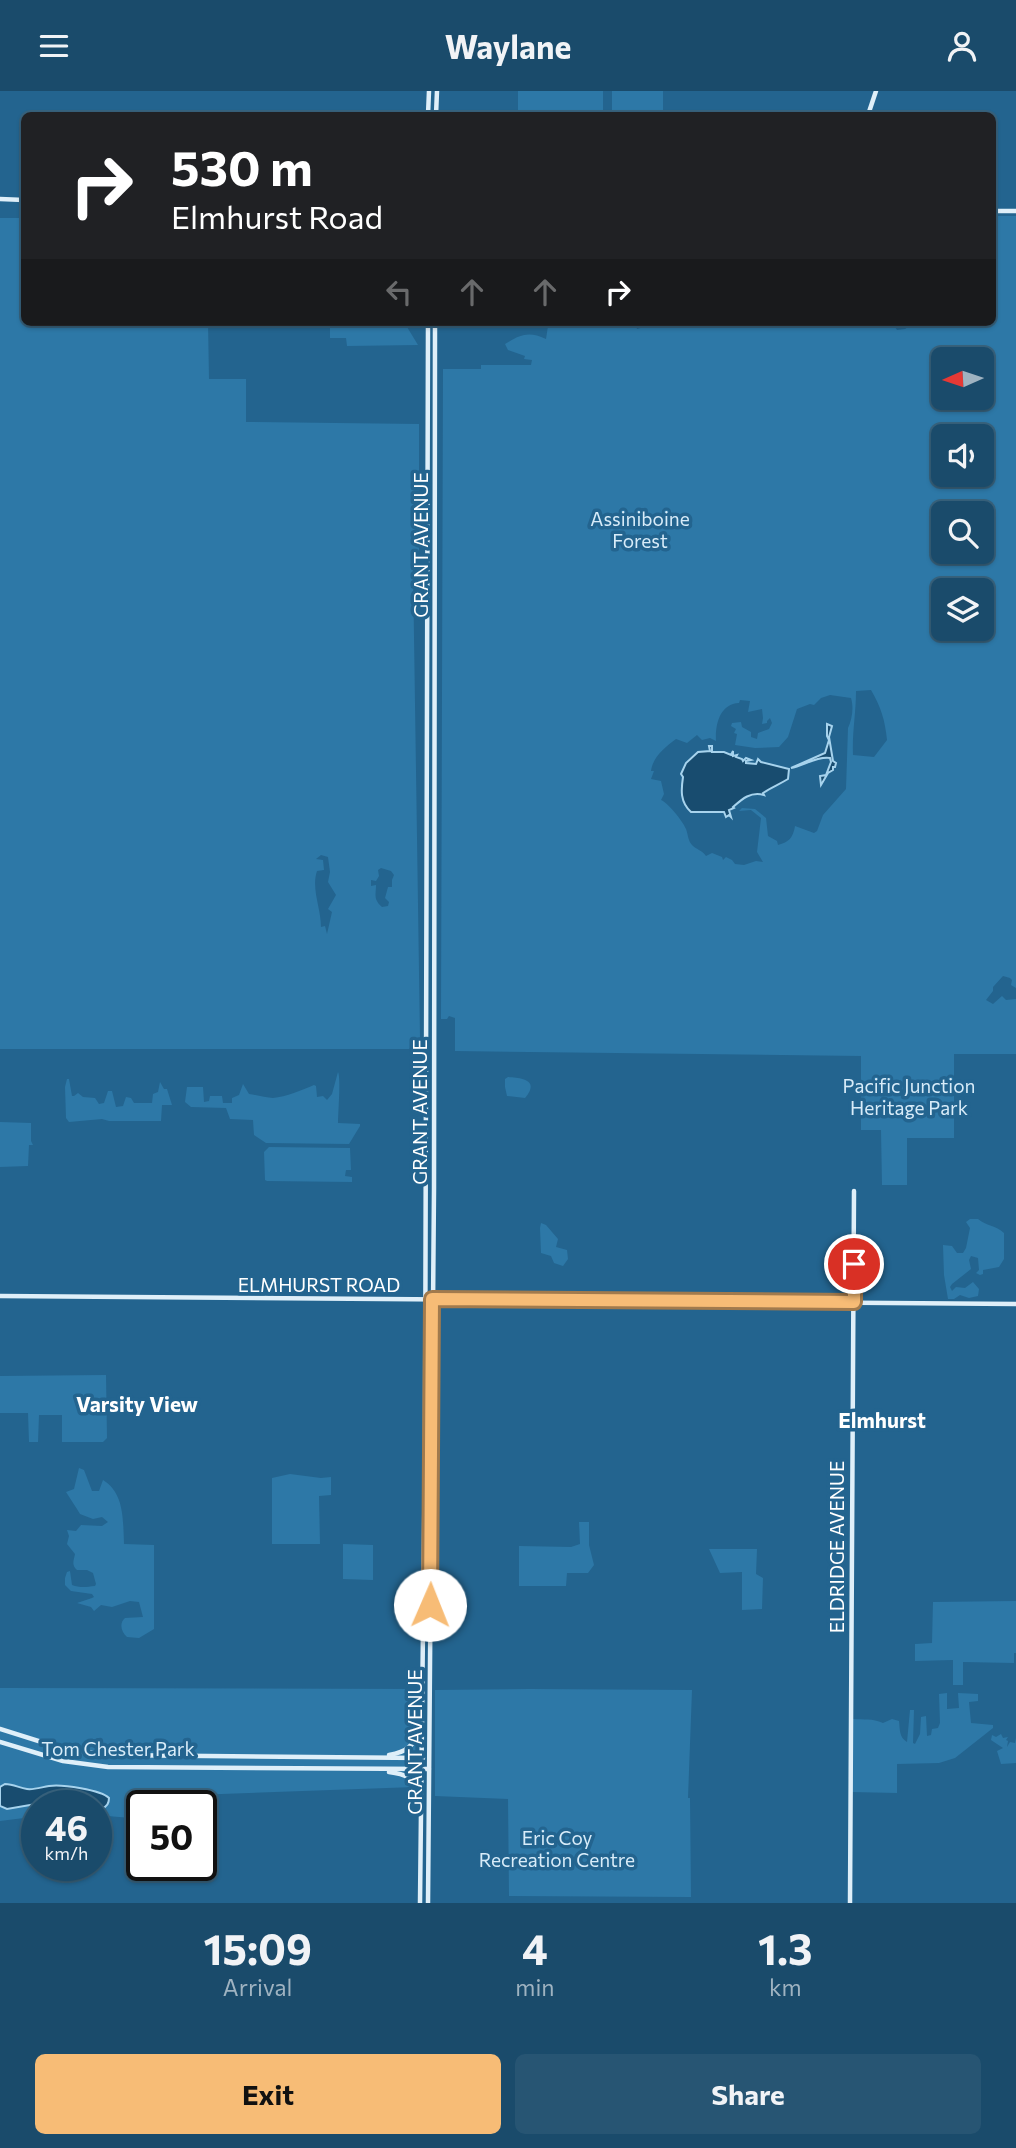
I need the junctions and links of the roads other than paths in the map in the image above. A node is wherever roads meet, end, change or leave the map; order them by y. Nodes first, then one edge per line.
1 (429, 91) edge
2 (437, 91) edge
3 (876, 91) edge
4 (428, 112) edge
5 (436, 112) edge
6 (870, 112) edge
7 (0, 199) edge
8 (21, 200) edge
9 (996, 211) edge
10 (1016, 211) edge
11 (428, 326) edge
12 (435, 326) edge
13 (854, 1191) dead end
14 (0, 1296) edge
15 (425, 1299) junction
16 (432, 1299) junction
17 (854, 1302) junction
18 (1016, 1304) edge
19 (425, 1378) junction
20 (432, 1379) junction
21 (421, 1721) junction
22 (0, 1729) edge
23 (0, 1742) edge
24 (379, 1757) junction
25 (421, 1758) junction
26 (429, 1758) junction
27 (421, 1769) junction
28 (429, 1769) junction
29 (378, 1770) junction
30 (421, 1801) junction
31 (420, 1903) edge
32 (428, 1903) edge
33 (850, 1903) edge

1 - 4 main road
2 - 5 main road
3 - 6 main road
7 - 8 main road
9 - 10 main road
11 - 15 main road, GRANT AVENUE
12 - 16 main road, GRANT AVENUE
13 - 17 main road, ELDRIDGE AVENUE
14 - 15 main road, ELMHURST ROAD
15 - 16 main road, ELMHURST ROAD
15 - 19 main road, GRANT AVENUE
16 - 17 main road, ELMHURST ROAD
16 - 20 main road, GRANT AVENUE
17 - 18 main road, ELMHURST ROAD
17 - 33 main road, ELDRIDGE AVENUE
19 - 20 main road
19 - 21 main road, GRANT AVENUE
20 - 26 main road, GRANT AVENUE
21 - 24 main road
21 - 25 main road, GRANT AVENUE
22 - 24 main road
23 - 29 main road
24 - 25 main road
25 - 26 main road
25 - 27 main road, GRANT AVENUE
26 - 28 main road, GRANT AVENUE
27 - 28 main road
27 - 29 main road
27 - 30 main road, GRANT AVENUE
28 - 32 main road, GRANT AVENUE
29 - 30 main road
30 - 31 main road, GRANT AVENUE

